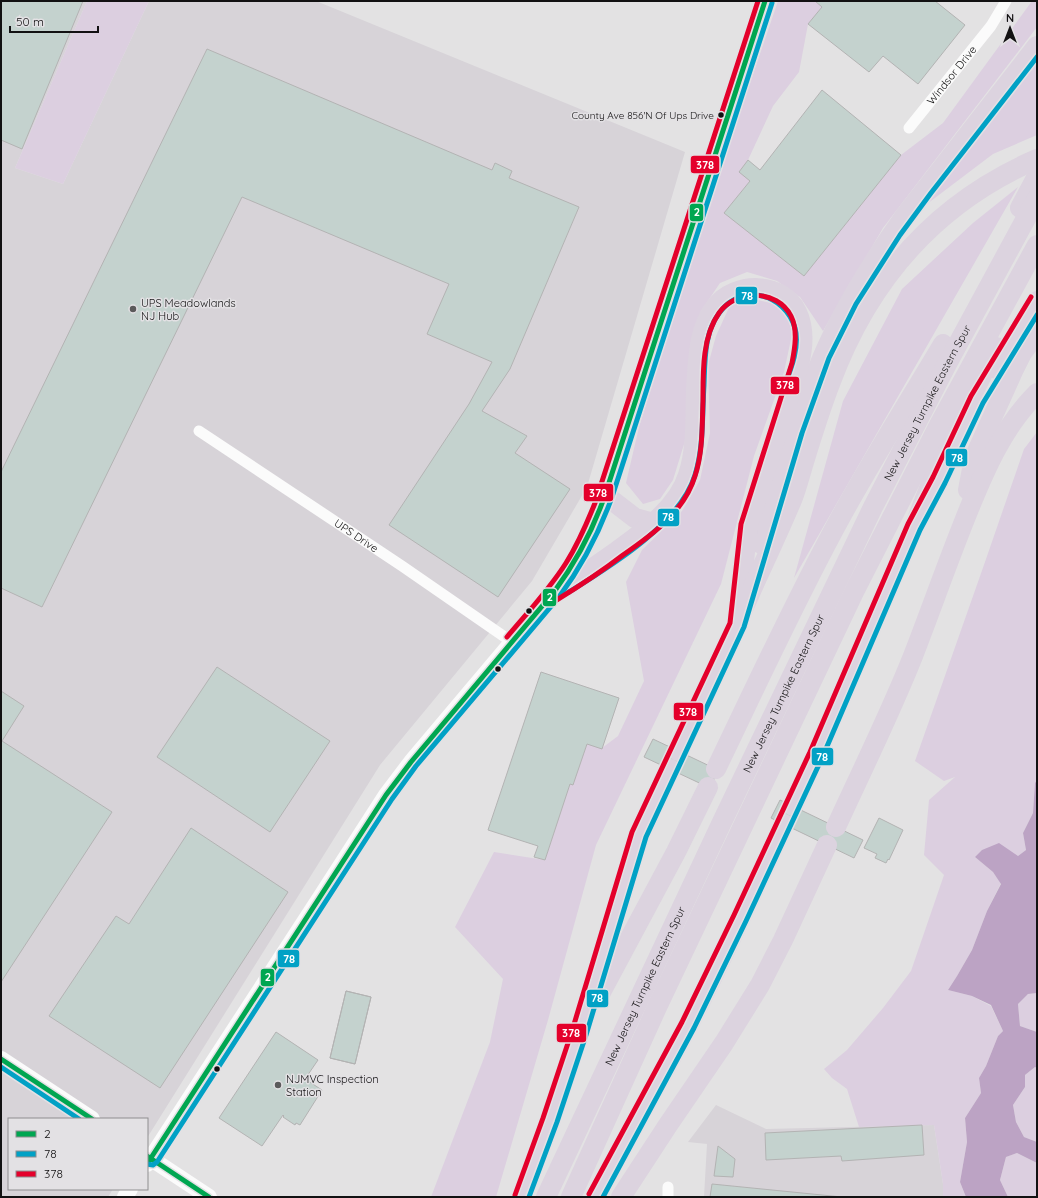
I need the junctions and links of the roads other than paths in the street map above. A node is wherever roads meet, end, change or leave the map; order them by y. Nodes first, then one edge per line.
1 (765, 1) edge
2 (1006, 1) edge
3 (1037, 46) edge
4 (909, 128) dead end
5 (1037, 159) edge
6 (1037, 176) edge
7 (1037, 198) edge
8 (1037, 245) edge
9 (1037, 267) edge
10 (1037, 301) edge
11 (1037, 333) edge
12 (1037, 393) edge
13 (199, 431) dead end
14 (605, 495) junction
15 (653, 523) junction
16 (914, 527) junction
17 (956, 541) junction
18 (551, 595) junction
19 (736, 625) junction
20 (512, 642) junction
21 (678, 751) dead end
22 (670, 769) dead end
23 (716, 769) dead end
24 (708, 787) dead end
25 (793, 806) dead end
26 (784, 824) dead end
27 (836, 827) dead end
28 (828, 845) dead end
29 (579, 1033) junction
30 (1, 1059) edge
31 (90, 1118) edge
32 (148, 1159) edge
33 (209, 1197) edge
34 (522, 1197) edge
35 (546, 1197) edge
36 (571, 1197) edge
37 (595, 1197) edge
38 (621, 1197) edge

1 - 14 main road
2 - 4 street, Windsor Drive
3 - 19 highway
5 - 19 highway
6 - 23 highway
7 - 35 highway, New Jersey Turnpike Eastern Spur
8 - 36 highway, New Jersey Turnpike Eastern Spur
9 - 16 highway
10 - 16 highway
11 - 17 highway
12 - 17 highway
13 - 20 street, UPS Drive
14 - 15 highway
14 - 18 main road
15 - 18 highway
15 - 19 highway
16 - 25 highway
17 - 27 highway
18 - 20 main road
19 - 21 highway
20 - 32 main road
22 - 29 highway
24 - 29 highway
26 - 37 highway
28 - 38 highway
29 - 34 highway
30 - 31 main road
32 - 33 main road

